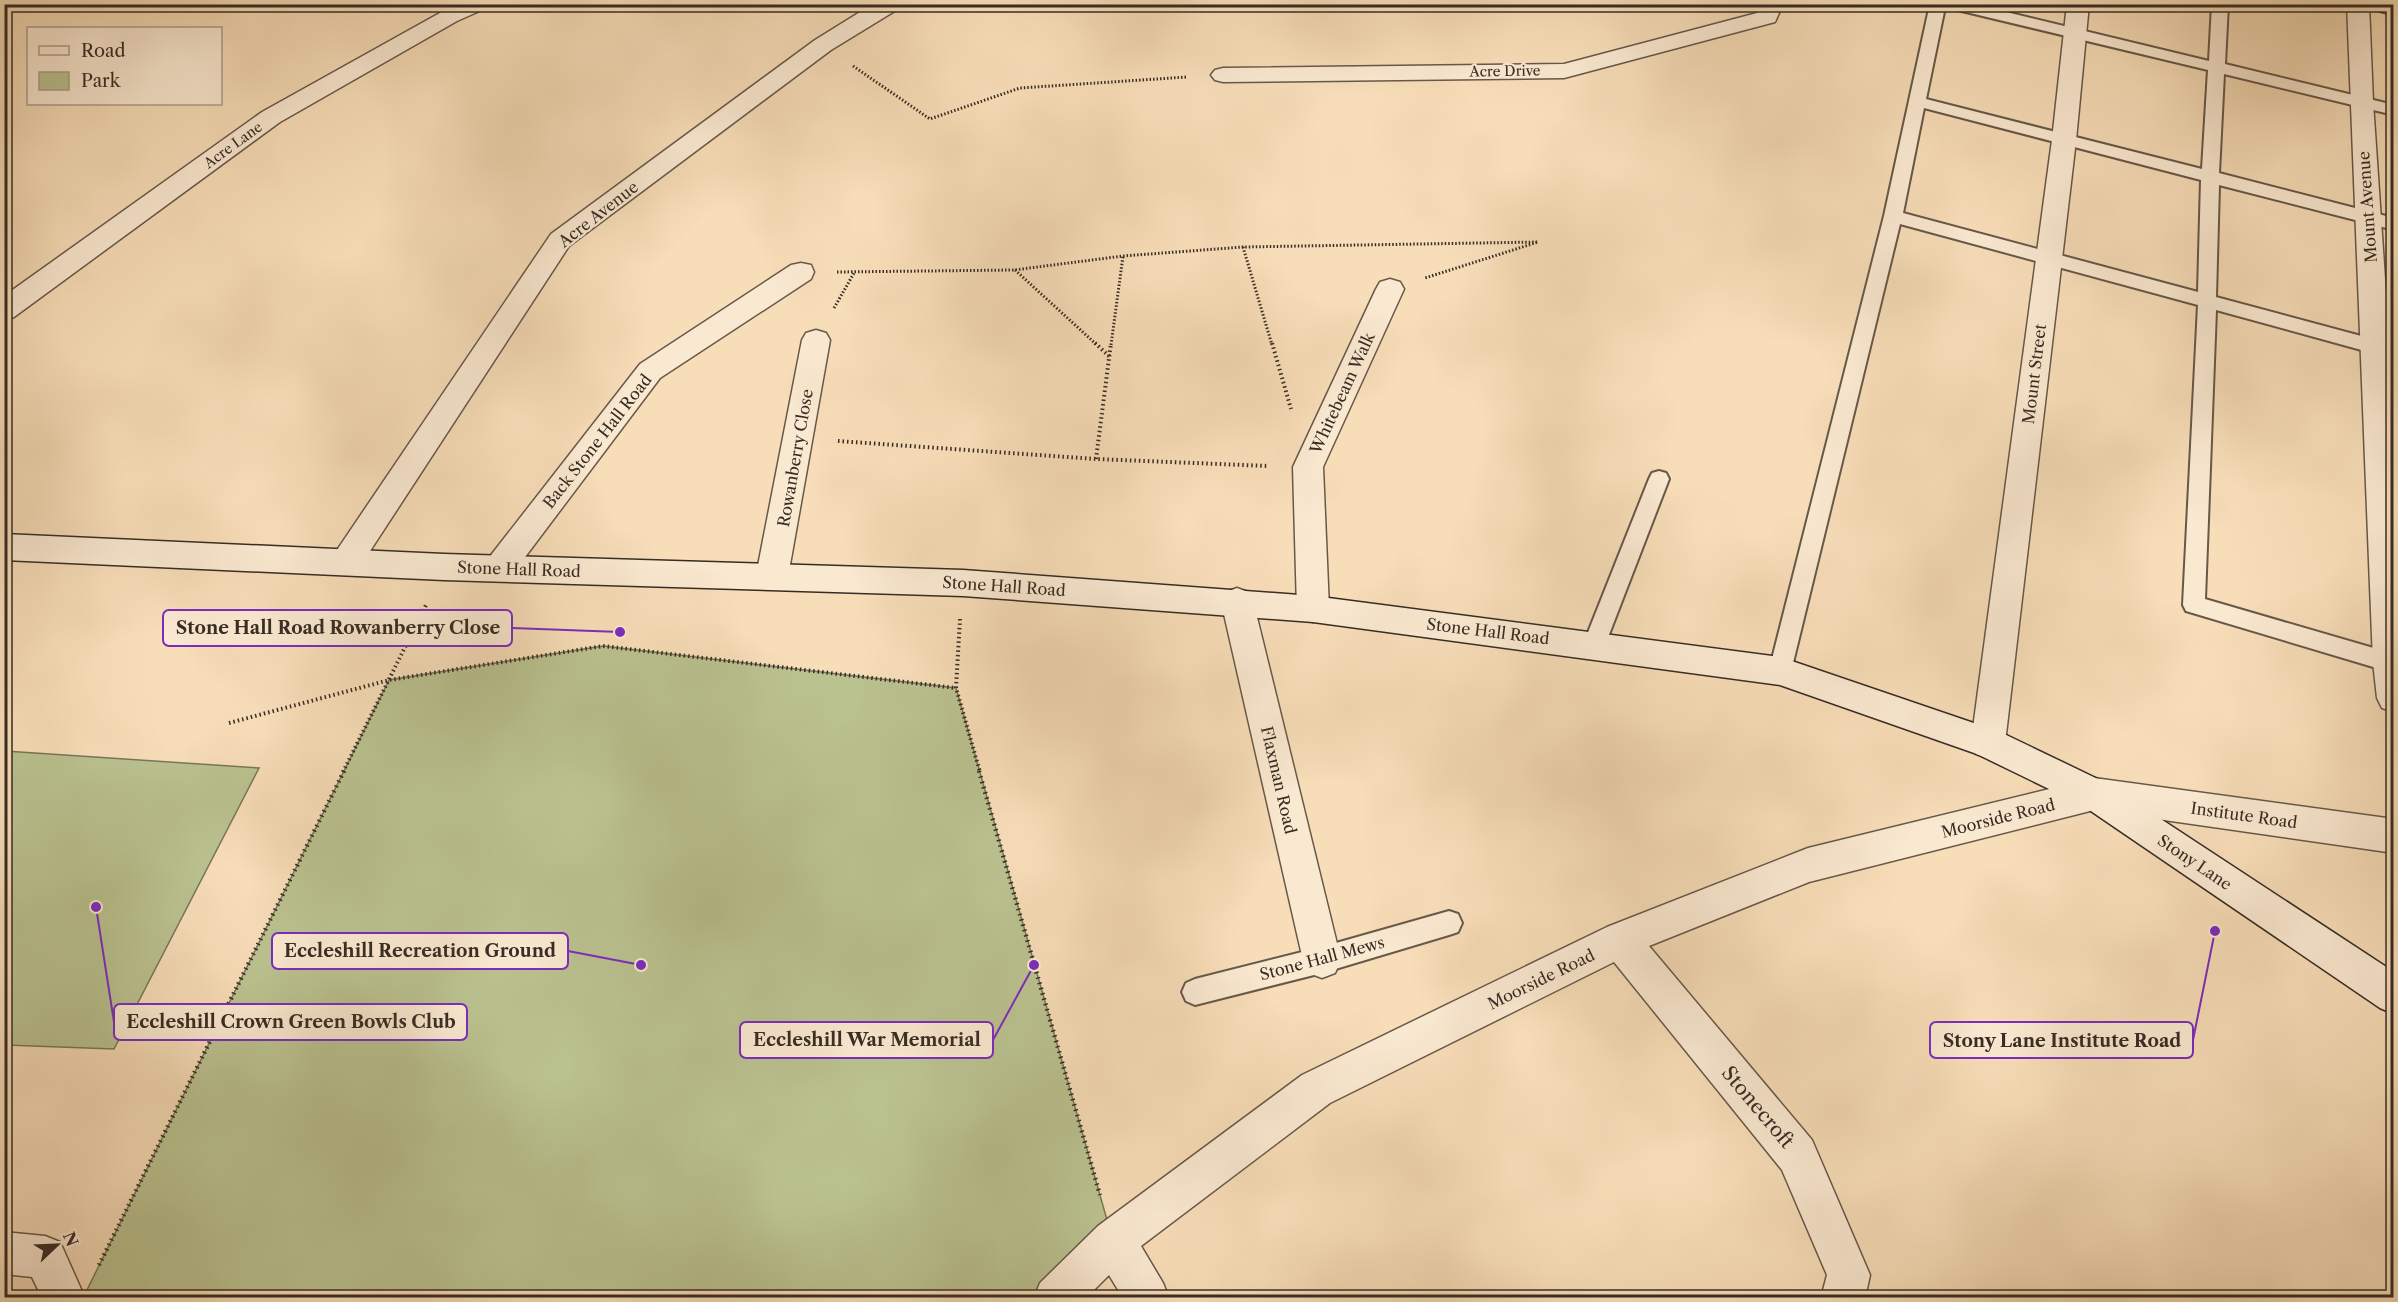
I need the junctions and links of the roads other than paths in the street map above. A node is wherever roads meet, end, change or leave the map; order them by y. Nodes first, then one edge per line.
1 (476, 4) edge
2 (890, 4) edge
3 (1772, 4) edge
4 (1938, 4) edge
5 (1951, 4) edge
6 (2078, 4) edge
7 (2220, 4) edge
8 (2358, 4) edge
9 (2371, 4) edge
10 (2394, 10) edge
11 (2073, 35) junction
12 (2217, 70) junction
13 (1223, 75) road end
14 (1919, 102) junction
15 (2361, 102) junction
16 (2394, 110) edge
17 (2064, 140) junction
18 (2210, 176) junction
19 (1893, 216) junction
20 (2380, 221) edge
21 (2048, 258) junction
22 (801, 272) road end
23 (1390, 289) road end
24 (2207, 303) junction
25 (4, 310) edge
26 (816, 340) road end
27 (2376, 347) junction
28 (2387, 438) edge
29 (1659, 479) dead end
30 (4, 547) edge
31 (346, 562) junction
32 (499, 568) junction
33 (772, 576) junction
34 (1237, 601) junction
35 (1313, 609) junction
36 (1594, 645) junction
37 (2390, 662) junction
38 (1780, 672) junction
39 (2394, 698) edge
40 (1988, 743) junction
41 (2094, 794) junction
42 (2394, 836) edge
43 (1449, 922) dead end
44 (1620, 940) junction
45 (1322, 960) junction
46 (1195, 992) dead end
47 (2394, 995) edge
48 (1113, 1241) junction
49 (4, 1253) edge
50 (79, 1287) edge
51 (1055, 1298) edge
52 (1148, 1298) edge
53 (1842, 1298) edge

1 - 25 street, Acre Lane
2 - 31 street, Acre Avenue
3 - 13 street, Acre Drive
4 - 14 lane
5 - 11 lane
6 - 11 street, Mount Street
7 - 12 lane
8 - 15 street, Mount Avenue
9 - 10 lane
11 - 12 lane
11 - 17 street, Mount Street
12 - 15 lane
12 - 18 lane
14 - 17 lane
14 - 19 lane
15 - 16 lane
15 - 20 street, Mount Avenue
17 - 18 lane
17 - 21 street, Mount Street
18 - 20 lane
18 - 24 lane
19 - 21 lane
19 - 38 lane
20 - 27 street, Mount Avenue
21 - 24 lane
21 - 40 street, Mount Street
22 - 32 street, Back Stone Hall Road
23 - 35 street, Whitebeam Walk
24 - 27 lane
24 - 37 lane
26 - 33 street, Rowanberry Close
27 - 28 street, Mount Avenue
28 - 37 street, Mount Avenue
29 - 36 lane
30 - 31 street, Stone Hall Road
31 - 32 street, Stone Hall Road
32 - 33 street, Stone Hall Road
33 - 34 street, Stone Hall Road
34 - 35 street, Stone Hall Road
34 - 45 street, Flaxman Road
35 - 36 street, Stone Hall Road
36 - 38 street, Stone Hall Road
37 - 39 street, Mount Avenue
38 - 40 street, Stone Hall Road
40 - 41 street, Stony Lane
41 - 42 street, Institute Road
41 - 44 street, Moorside Road
41 - 47 street, Stony Lane
43 - 45 lane, Stone Hall Mews
44 - 48 street, Moorside Road
44 - 53 street, Stonecroft
45 - 46 lane, Stone Hall Mews
48 - 51 street, Moorside Road
48 - 52 street
49 - 50 street

